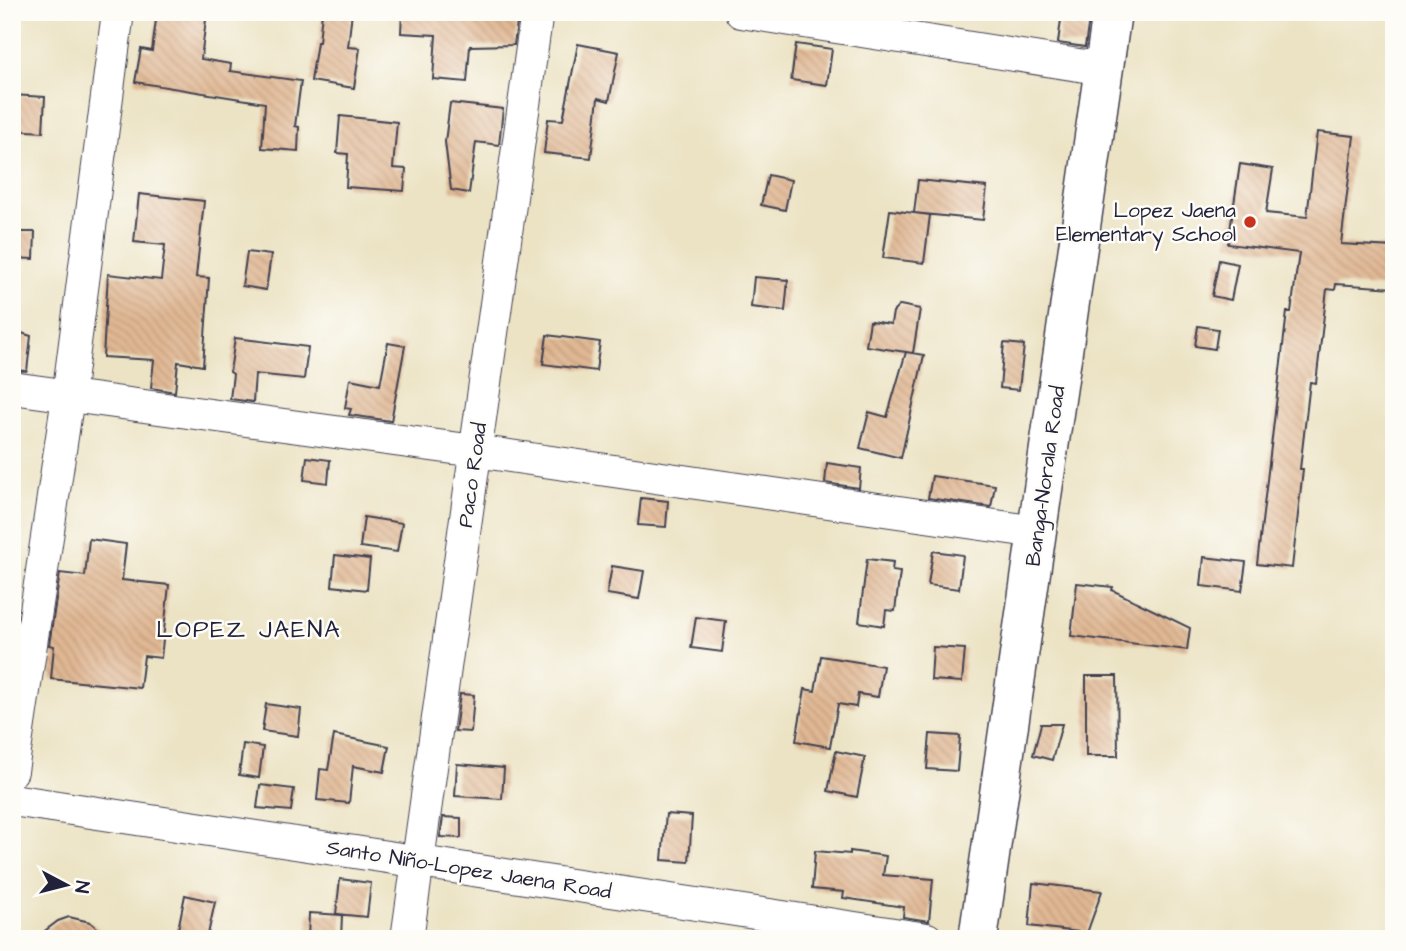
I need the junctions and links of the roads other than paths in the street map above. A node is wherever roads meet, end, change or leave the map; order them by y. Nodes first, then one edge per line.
1 (118, 12) edge
2 (537, 12) edge
3 (741, 12) edge
4 (1112, 12) edge
5 (1104, 69) junction
6 (12, 388) edge
7 (68, 397) junction
8 (475, 451) junction
9 (1037, 532) junction
10 (12, 771) edge
11 (12, 800) edge
12 (418, 861) junction
13 (407, 939) edge
14 (926, 939) edge
15 (978, 939) edge

1 - 7 street
2 - 8 street, Paco Road
3 - 5 street
4 - 5 main road, Banga-Norala Road
5 - 9 main road, Banga-Norala Road
6 - 7 street
7 - 8 street
7 - 10 street
8 - 9 street
8 - 12 street, Paco Road
9 - 15 main road, Banga-Norala Road
11 - 12 street, Santo Niño-Lopez Jaena Road
12 - 13 street, Paco Road
12 - 14 street, Santo Niño-Lopez Jaena Road

